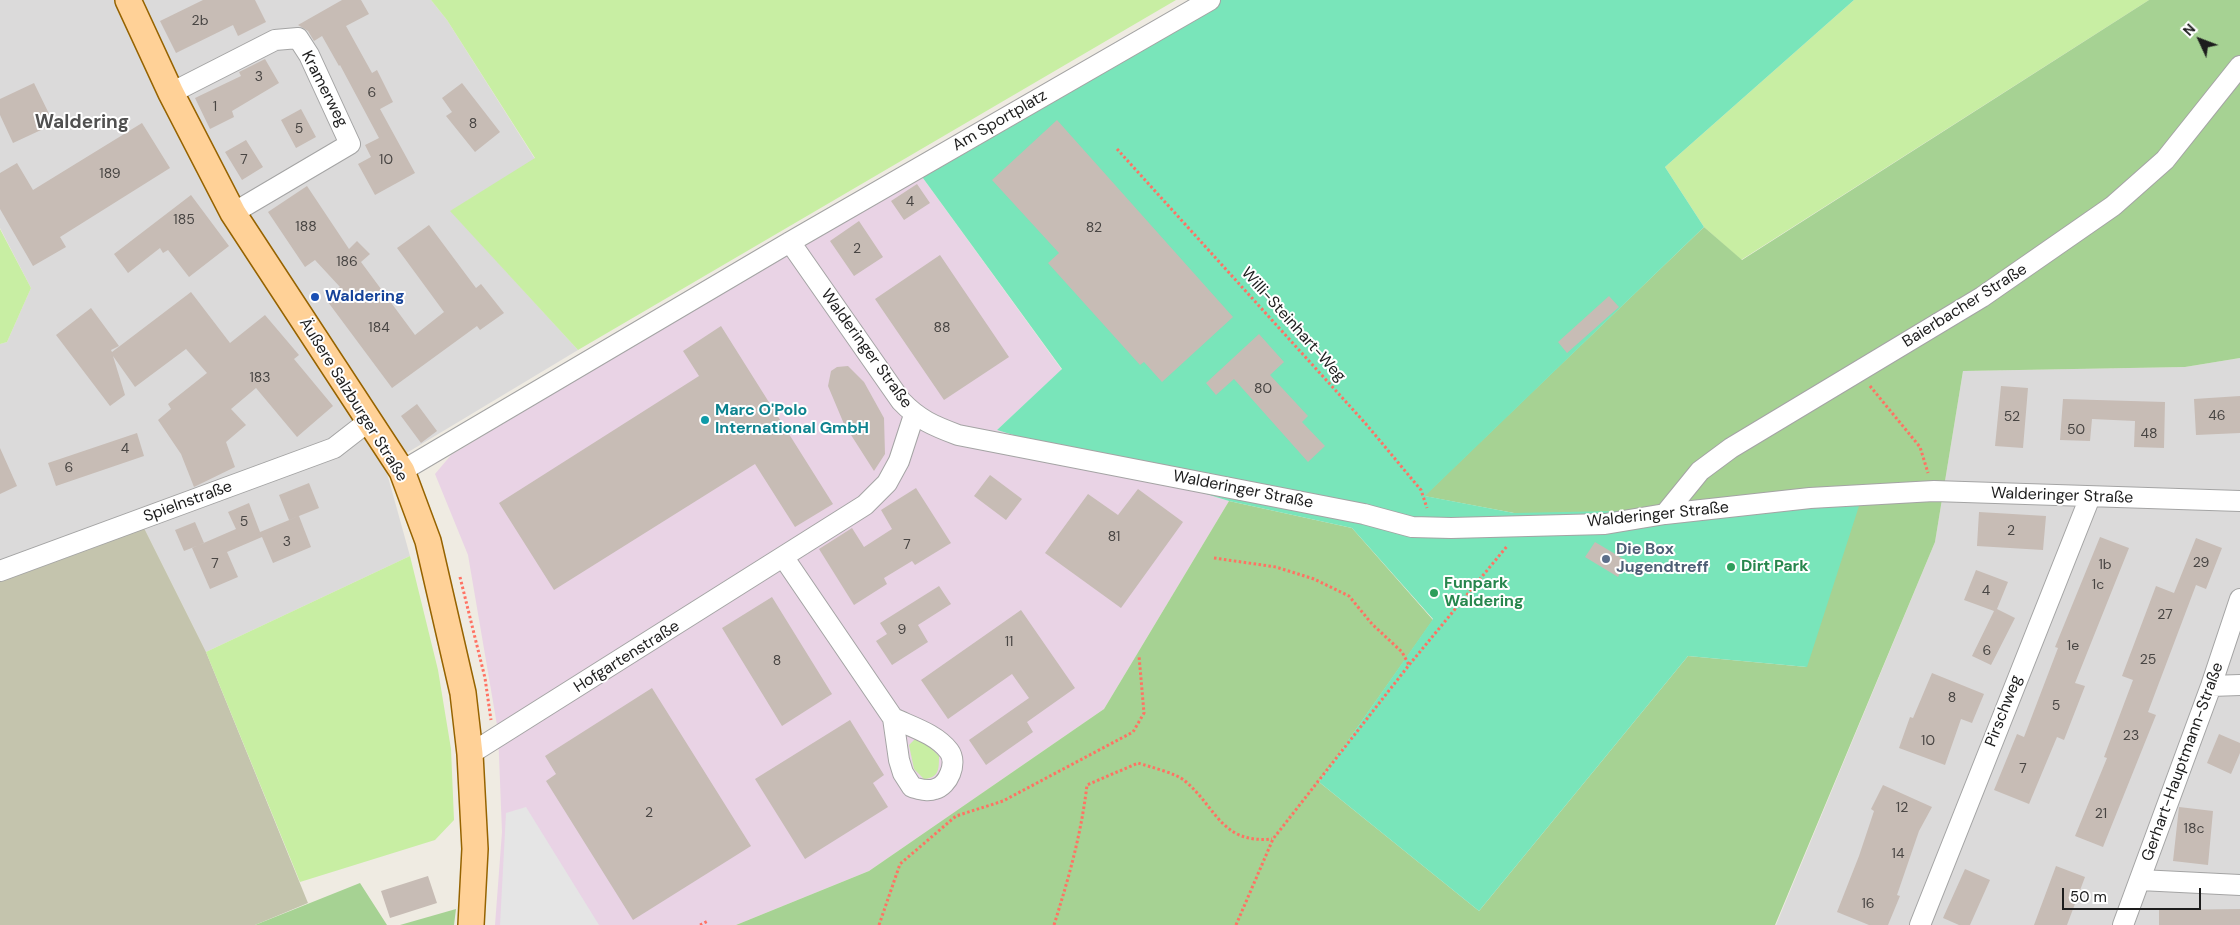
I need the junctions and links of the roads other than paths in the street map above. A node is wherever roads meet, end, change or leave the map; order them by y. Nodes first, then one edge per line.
1 (128, 0) edge
2 (1210, 0) edge
3 (2240, 66) edge
4 (170, 93) junction
5 (233, 213) junction
6 (790, 242) junction
7 (914, 415) junction
8 (370, 420) junction
9 (402, 471) junction
10 (2090, 497) junction
11 (2240, 501) edge
12 (1665, 514) junction
13 (784, 558) junction
14 (0, 571) edge
15 (2240, 599) edge
16 (2240, 685) edge
17 (2211, 686) junction
18 (894, 718) dead end
19 (470, 754) junction
20 (2140, 880) junction
21 (2240, 885) edge
22 (471, 925) edge
23 (1920, 925) edge
24 (2124, 925) edge

1 - 4 main road, Äußere Salzburger Straße
2 - 6 street, Am Sportplatz
3 - 12 street, Baierbacher Straße
4 - 5 main road, Äußere Salzburger Straße
4 - 5 street, Kramerweg
5 - 8 main road, Äußere Salzburger Straße
6 - 7 street, Walderinger Straße
6 - 9 street
7 - 12 street, Walderinger Straße
7 - 13 street, Hofgartenstraße
8 - 9 main road, Äußere Salzburger Straße
8 - 14 street, Spielnstraße
9 - 19 main road, Äußere Salzburger Straße
10 - 11 street, Walderinger Straße
10 - 12 street, Walderinger Straße
10 - 23 street, Pirschweg
13 - 18 street
13 - 19 street, Hofgartenstraße
15 - 17 street, Gerhart-Hauptmann-Straße
16 - 17 street
17 - 20 street, Gerhart-Hauptmann-Straße
19 - 22 main road, Äußere Salzburger Straße
20 - 21 street
20 - 24 street, Gerhart-Hauptmann-Straße

